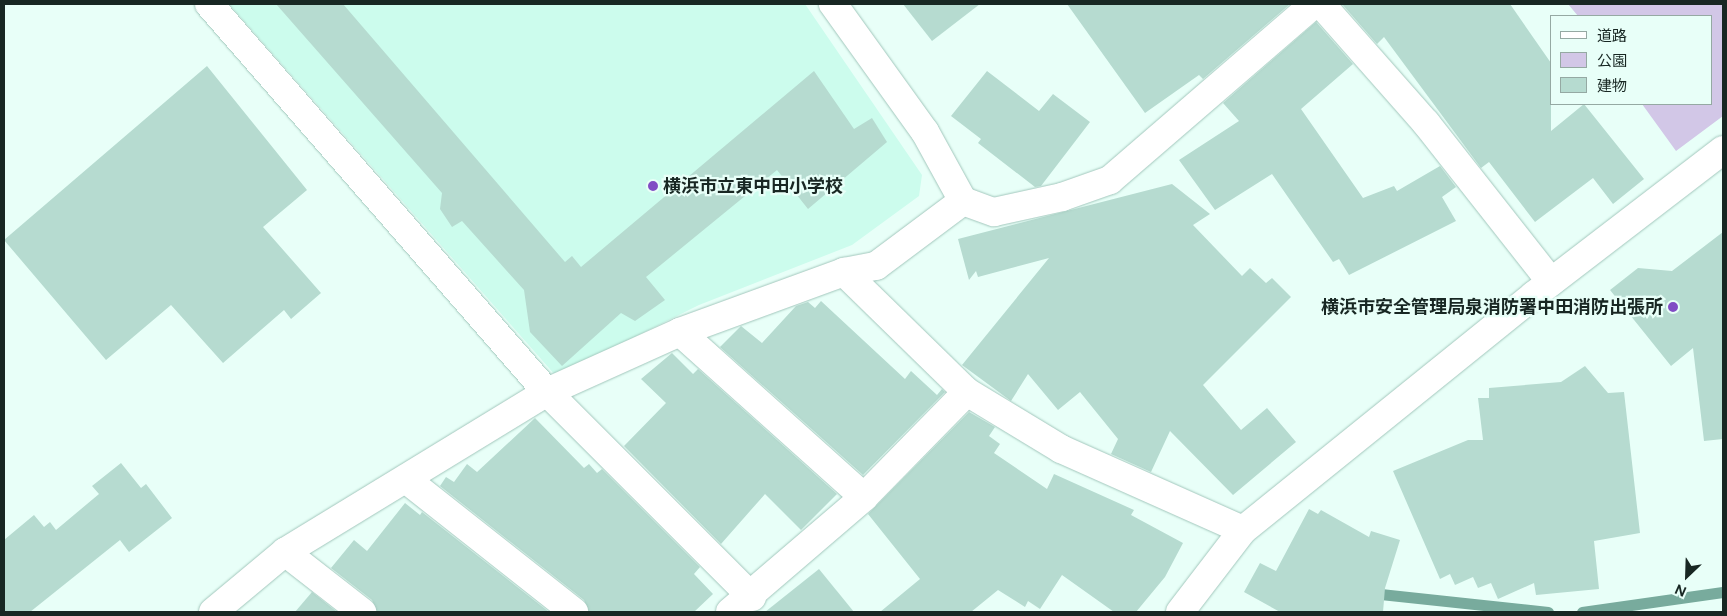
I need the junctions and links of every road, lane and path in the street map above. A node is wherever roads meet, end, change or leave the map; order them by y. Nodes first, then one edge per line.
1 (209, 4) edge
2 (834, 4) edge
3 (1314, 4) edge
4 (1321, 4) edge
5 (1723, 150) edge
6 (963, 201) junction
7 (844, 272) junction
8 (1551, 282) junction
9 (680, 332) junction
10 (547, 392) junction
11 (967, 392) junction
12 (406, 480) junction
13 (864, 497) junction
14 (1243, 530) junction
15 (285, 552) junction
16 (752, 596) junction
17 (212, 612) edge
18 (362, 612) edge
19 (574, 612) edge
20 (730, 612) edge
21 (1180, 612) edge

1 - 10 street
2 - 6 street
3 - 6 street
4 - 8 street
5 - 8 street
6 - 7 street
7 - 9 street
7 - 11 street
8 - 14 street
9 - 10 street
9 - 13 street
10 - 12 street
10 - 16 street
11 - 13 street
11 - 14 street
12 - 15 street
12 - 19 street
13 - 16 street
14 - 21 street
15 - 17 street
15 - 18 street
16 - 20 street

